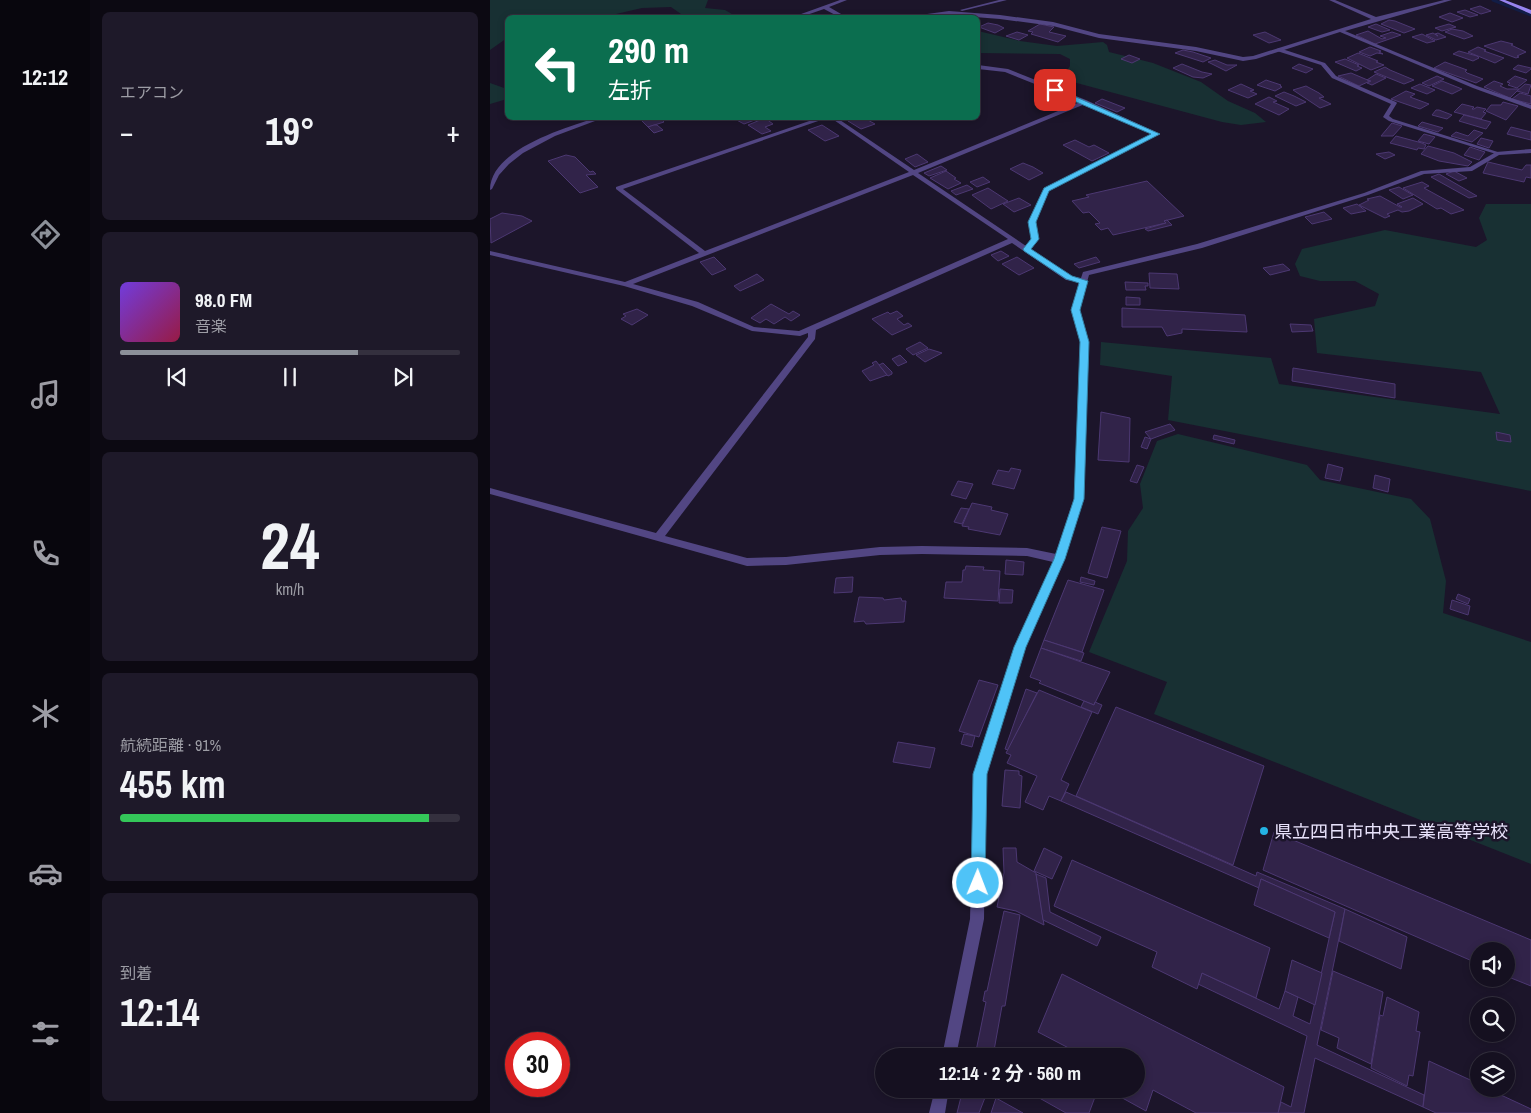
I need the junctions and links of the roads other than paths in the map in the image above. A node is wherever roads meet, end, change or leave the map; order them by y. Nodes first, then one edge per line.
1 (826, 0) edge
2 (845, 0) edge
3 (1005, 0) edge
4 (1330, 0) edge
5 (1450, 0) edge
6 (1502, 0) edge
7 (825, 8) junction
8 (1531, 12) edge
9 (949, 13) junction
10 (802, 15) edge
11 (840, 15) edge
12 (929, 15) edge
13 (968, 15) edge
14 (980, 16) edge
15 (1376, 20) junction
16 (1341, 31) junction
17 (1280, 50) junction
18 (980, 67) edge
19 (1084, 102) junction
20 (1531, 107) edge
21 (594, 120) edge
22 (816, 120) edge
23 (837, 120) edge
24 (1531, 150) edge
25 (1498, 154) junction
26 (914, 172) junction
27 (490, 188) edge
28 (1012, 240) junction
29 (1027, 249) junction
30 (490, 253) edge
31 (704, 254) junction
32 (1084, 281) junction
33 (626, 284) junction
34 (812, 330) junction
35 (490, 491) edge
36 (659, 537) junction
37 (1060, 559) junction
38 (951, 1048) edge
39 (940, 1098) edge
40 (937, 1113) edge

1 - 7 street
2 - 7 street
3 - 9 street
4 - 15 street
5 - 15 street
6 - 8 street
7 - 10 street
7 - 11 street
9 - 12 street
9 - 13 street
14 - 17 street
15 - 16 street
16 - 17 street
16 - 20 street
17 - 25 street
18 - 19 street
19 - 26 street
19 - 29 street
21 - 27 street
22 - 31 street
23 - 26 street
24 - 25 street
25 - 32 street
26 - 28 street
26 - 31 street
28 - 29 street
28 - 34 street
29 - 32 street
30 - 33 street
31 - 33 street
32 - 37 street
33 - 34 street
34 - 36 street
35 - 36 street
36 - 37 street
37 - 38 street
39 - 40 street

